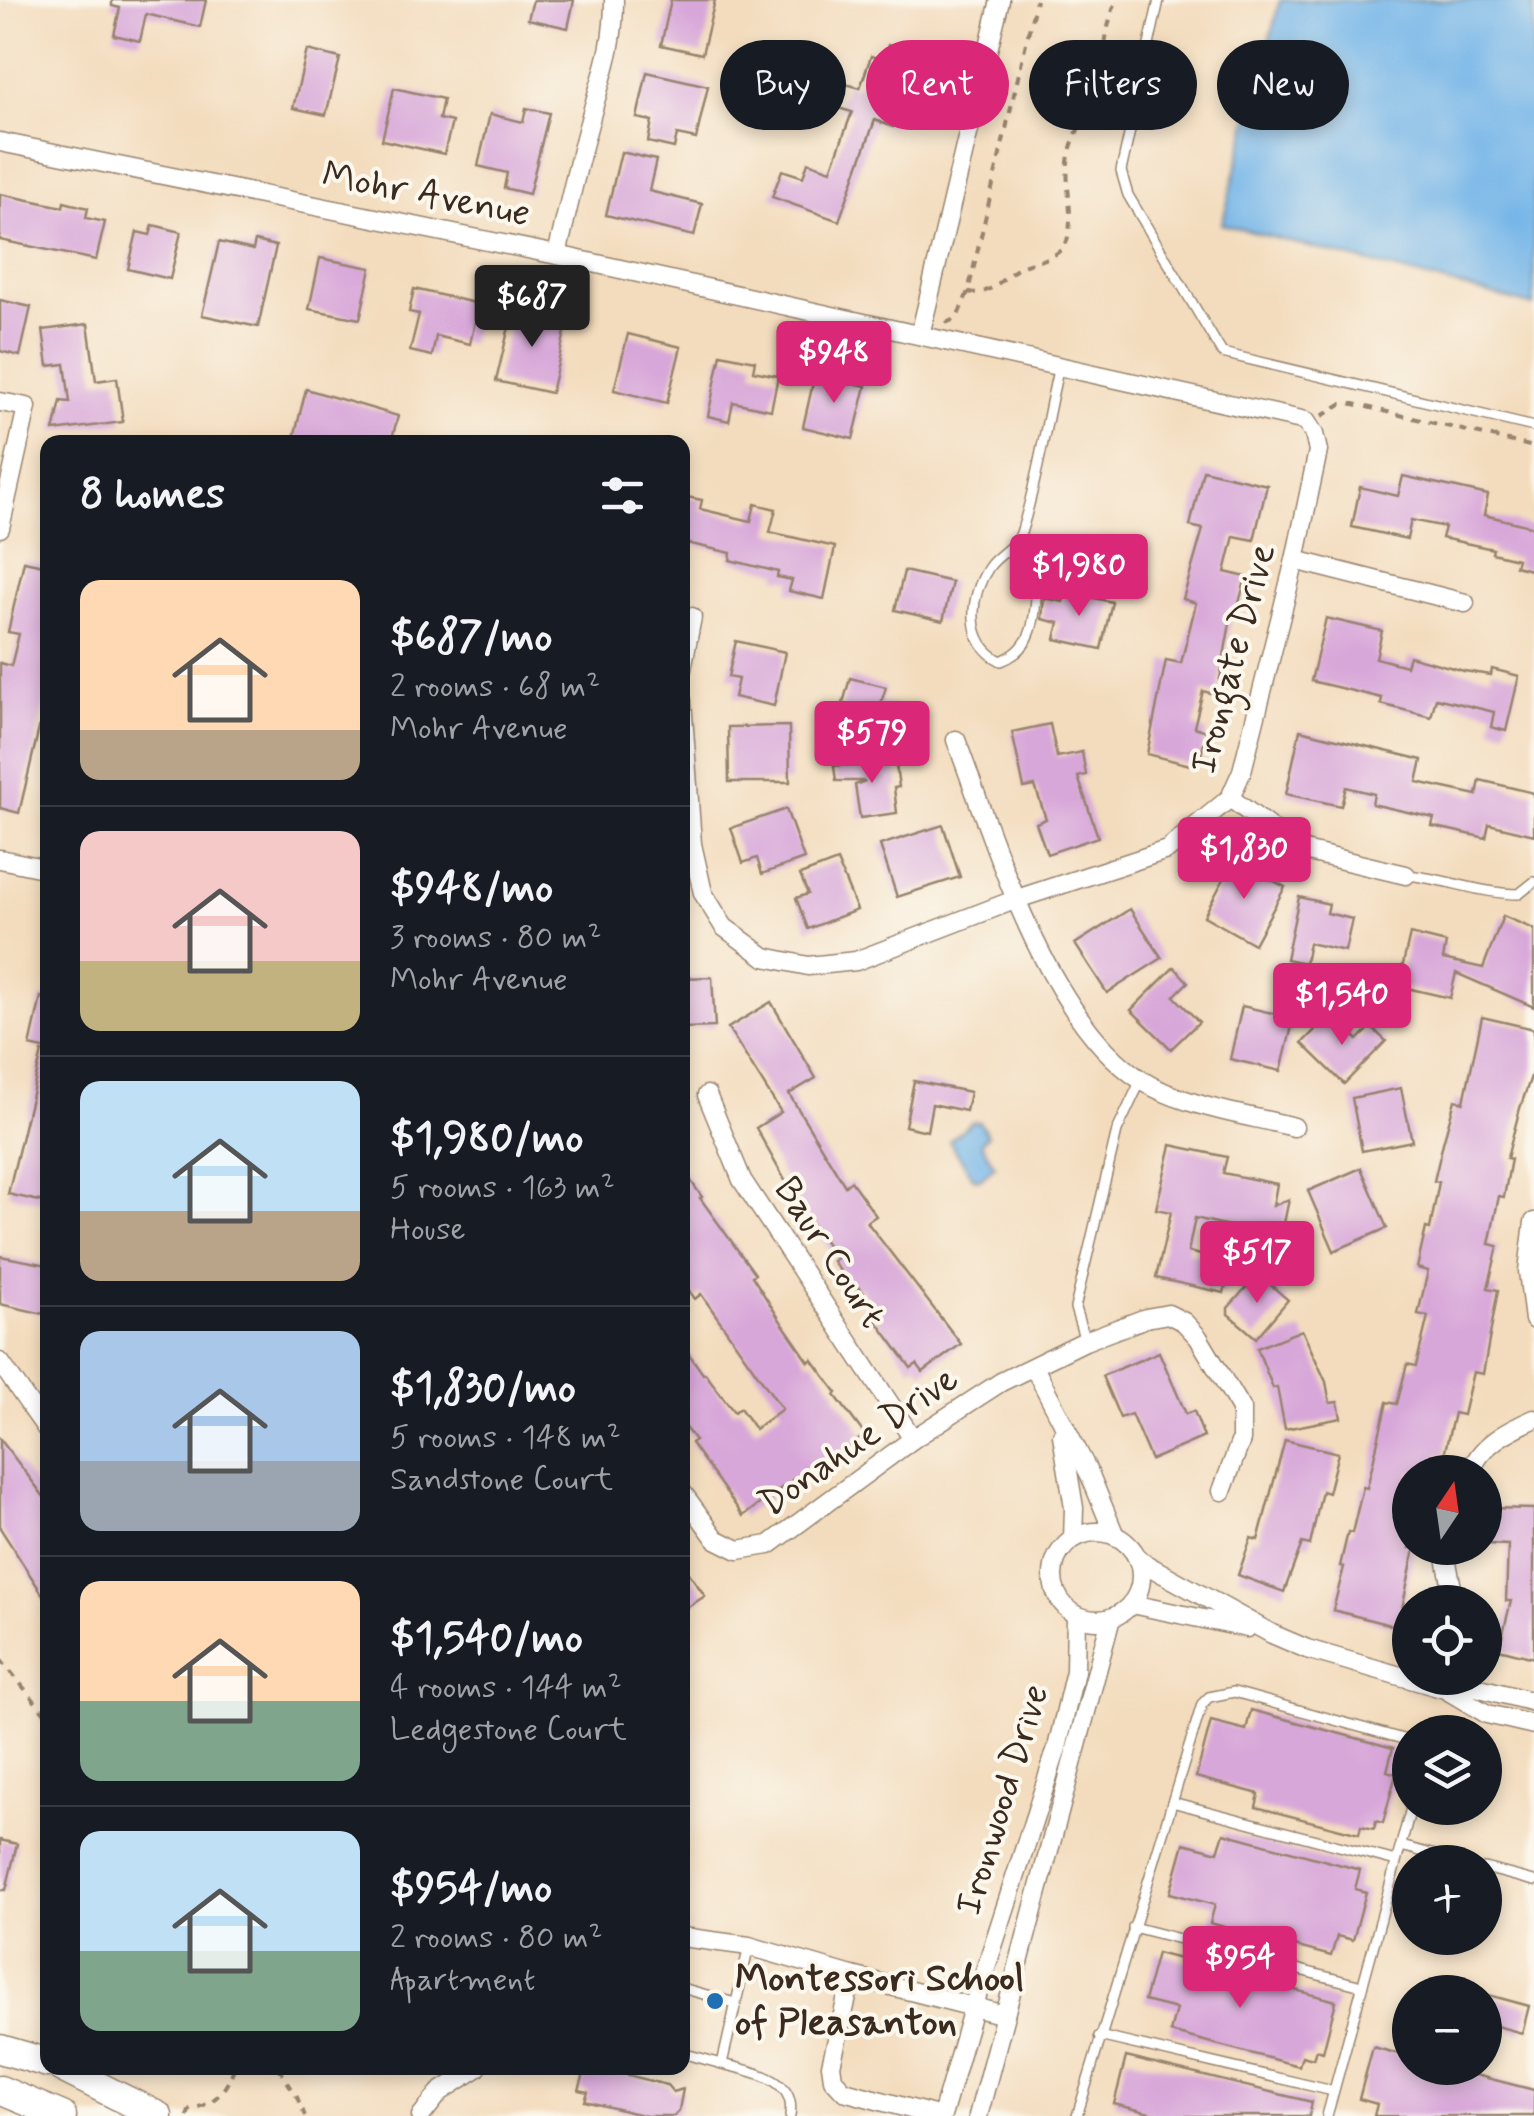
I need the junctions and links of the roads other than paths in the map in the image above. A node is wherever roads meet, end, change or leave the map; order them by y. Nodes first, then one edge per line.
1 (614, 0) edge
2 (1000, 0) edge
3 (1159, 0) edge
4 (0, 142) edge
5 (557, 254) junction
6 (920, 334) junction
7 (1059, 366) junction
8 (0, 402) edge
9 (1307, 422) joint
10 (1534, 427) edge
11 (0, 528) edge
12 (1020, 538) junction
13 (1295, 560) junction
14 (1464, 604) dead end
15 (692, 617) dead end
16 (690, 627) edge
17 (956, 740) dead end
18 (1230, 798) junction
19 (690, 815) edge
20 (0, 859) edge
21 (40, 867) edge
22 (1406, 875) joint
23 (1534, 882) edge
24 (1017, 899) junction
25 (1140, 1080) junction
26 (707, 1095) dead end
27 (1294, 1128) dead end
28 (1534, 1222) edge
29 (1534, 1320) edge
30 (1085, 1341) junction
31 (0, 1362) edge
32 (1034, 1367) junction
33 (1534, 1419) edge
34 (40, 1420) edge
35 (1059, 1420) junction
36 (913, 1439) junction
37 (1480, 1455) edge
38 (1222, 1492) dead end
39 (690, 1503) edge
40 (1115, 1536) junction
41 (1073, 1539) junction
42 (1138, 1560) junction
43 (1131, 1604) junction
44 (1076, 1615) junction
45 (1111, 1618) junction
46 (1272, 1634) junction
47 (1392, 1672) edge
48 (1502, 1694) edge
49 (1454, 1695) edge
50 (1534, 1702) edge
51 (1534, 1725) edge
52 (1392, 1736) edge
53 (1172, 1802) junction
54 (1392, 1860) edge
55 (1502, 1873) edge
56 (1392, 1876) edge
57 (1534, 1882) edge
58 (1133, 1927) junction
59 (690, 1938) edge
60 (749, 1946) junction
61 (852, 1976) junction
62 (1362, 1986) junction
63 (690, 1990) edge
64 (735, 2004) junction
65 (973, 2008) junction
66 (1005, 2015) junction
67 (1099, 2036) junction
68 (0, 2049) edge
69 (690, 2055) edge
70 (40, 2061) edge
71 (722, 2064) junction
72 (76, 2075) edge
73 (466, 2075) edge
74 (0, 2090) edge
75 (1333, 2091) junction
76 (62, 2116) edge
77 (158, 2116) edge
78 (421, 2116) edge
79 (790, 2116) edge
80 (940, 2116) edge
81 (978, 2116) edge
82 (1077, 2116) edge
83 (1326, 2116) edge

1 - 5 street
2 - 6 street
3 - 10 lane
4 - 5 street, Mohr Avenue
5 - 6 street, Mohr Avenue
6 - 7 street, Mohr Avenue
7 - 9 street, Mohr Avenue
7 - 12 lane
8 - 11 street
9 - 13 street, Irongate Drive
12 - 12 lane
13 - 14 street
13 - 18 street, Irongate Drive
15 - 16 street
17 - 24 street
18 - 22 street
18 - 24 street, Irongate Drive
19 - 24 street, Irongate Drive
20 - 21 street
22 - 23 lane
24 - 25 street
25 - 27 street
25 - 30 lane
26 - 36 street, Baur Court
28 - 29 street
30 - 32 street, Donahue Drive
30 - 38 street, Donahue Drive
31 - 34 street
32 - 35 street
32 - 36 street, Donahue Drive
33 - 37 street
35 - 40 street
35 - 41 street
36 - 39 street, Donahue Drive
40 - 41 street
40 - 42 street
41 - 44 street
42 - 43 street
42 - 46 street
43 - 45 street
43 - 46 street
44 - 45 street
44 - 65 street, Ironwood Drive
45 - 66 street, Ironwood Drive
46 - 47 street
48 - 50 street
49 - 51 street
52 - 53 lane
53 - 54 lane
53 - 58 lane
55 - 57 lane
56 - 62 lane
58 - 62 lane
58 - 67 lane
59 - 60 street
60 - 61 street
60 - 64 lane
61 - 65 street
61 - 80 street
62 - 75 lane
63 - 64 lane
64 - 71 lane
65 - 66 street
65 - 80 street, Ironwood Drive
66 - 81 street, Ironwood Drive
67 - 75 lane
67 - 82 lane
68 - 70 main road
69 - 71 lane
71 - 79 lane
72 - 77 main road
73 - 78 street
74 - 76 main road
75 - 83 lane

